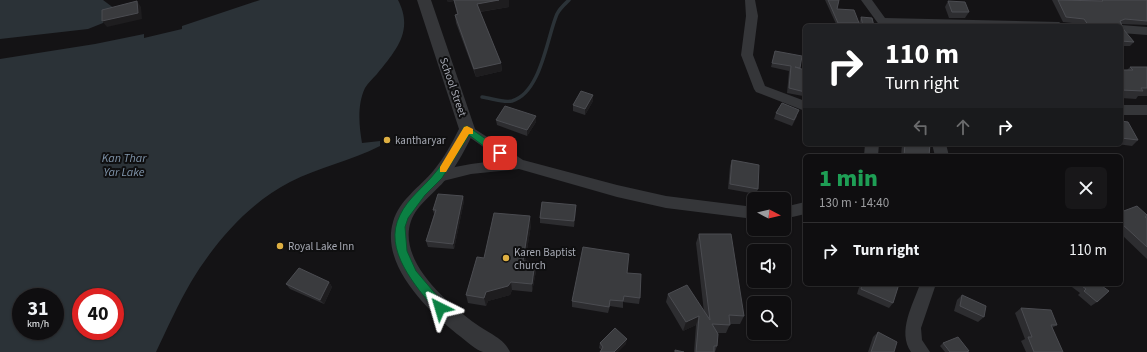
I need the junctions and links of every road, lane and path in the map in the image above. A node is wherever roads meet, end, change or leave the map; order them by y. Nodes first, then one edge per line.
1 (424, 0) edge
2 (750, 0) edge
3 (866, 0) edge
4 (884, 24) edge
5 (1123, 29) edge
6 (1147, 31) edge
7 (803, 105) edge
8 (1123, 110) edge
9 (1147, 110) edge
10 (466, 124) junction
11 (519, 164) junction
12 (439, 176) junction
13 (803, 208) edge
14 (791, 211) edge
15 (747, 212) edge
16 (927, 286) edge
17 (500, 352) edge
18 (921, 352) edge

1 - 10 street, School Street
2 - 7 street
3 - 4 street
5 - 6 street
8 - 9 street
10 - 11 street
10 - 12 street, School Street
11 - 12 street
11 - 15 street
12 - 17 street, School Street
13 - 14 street
16 - 18 street

